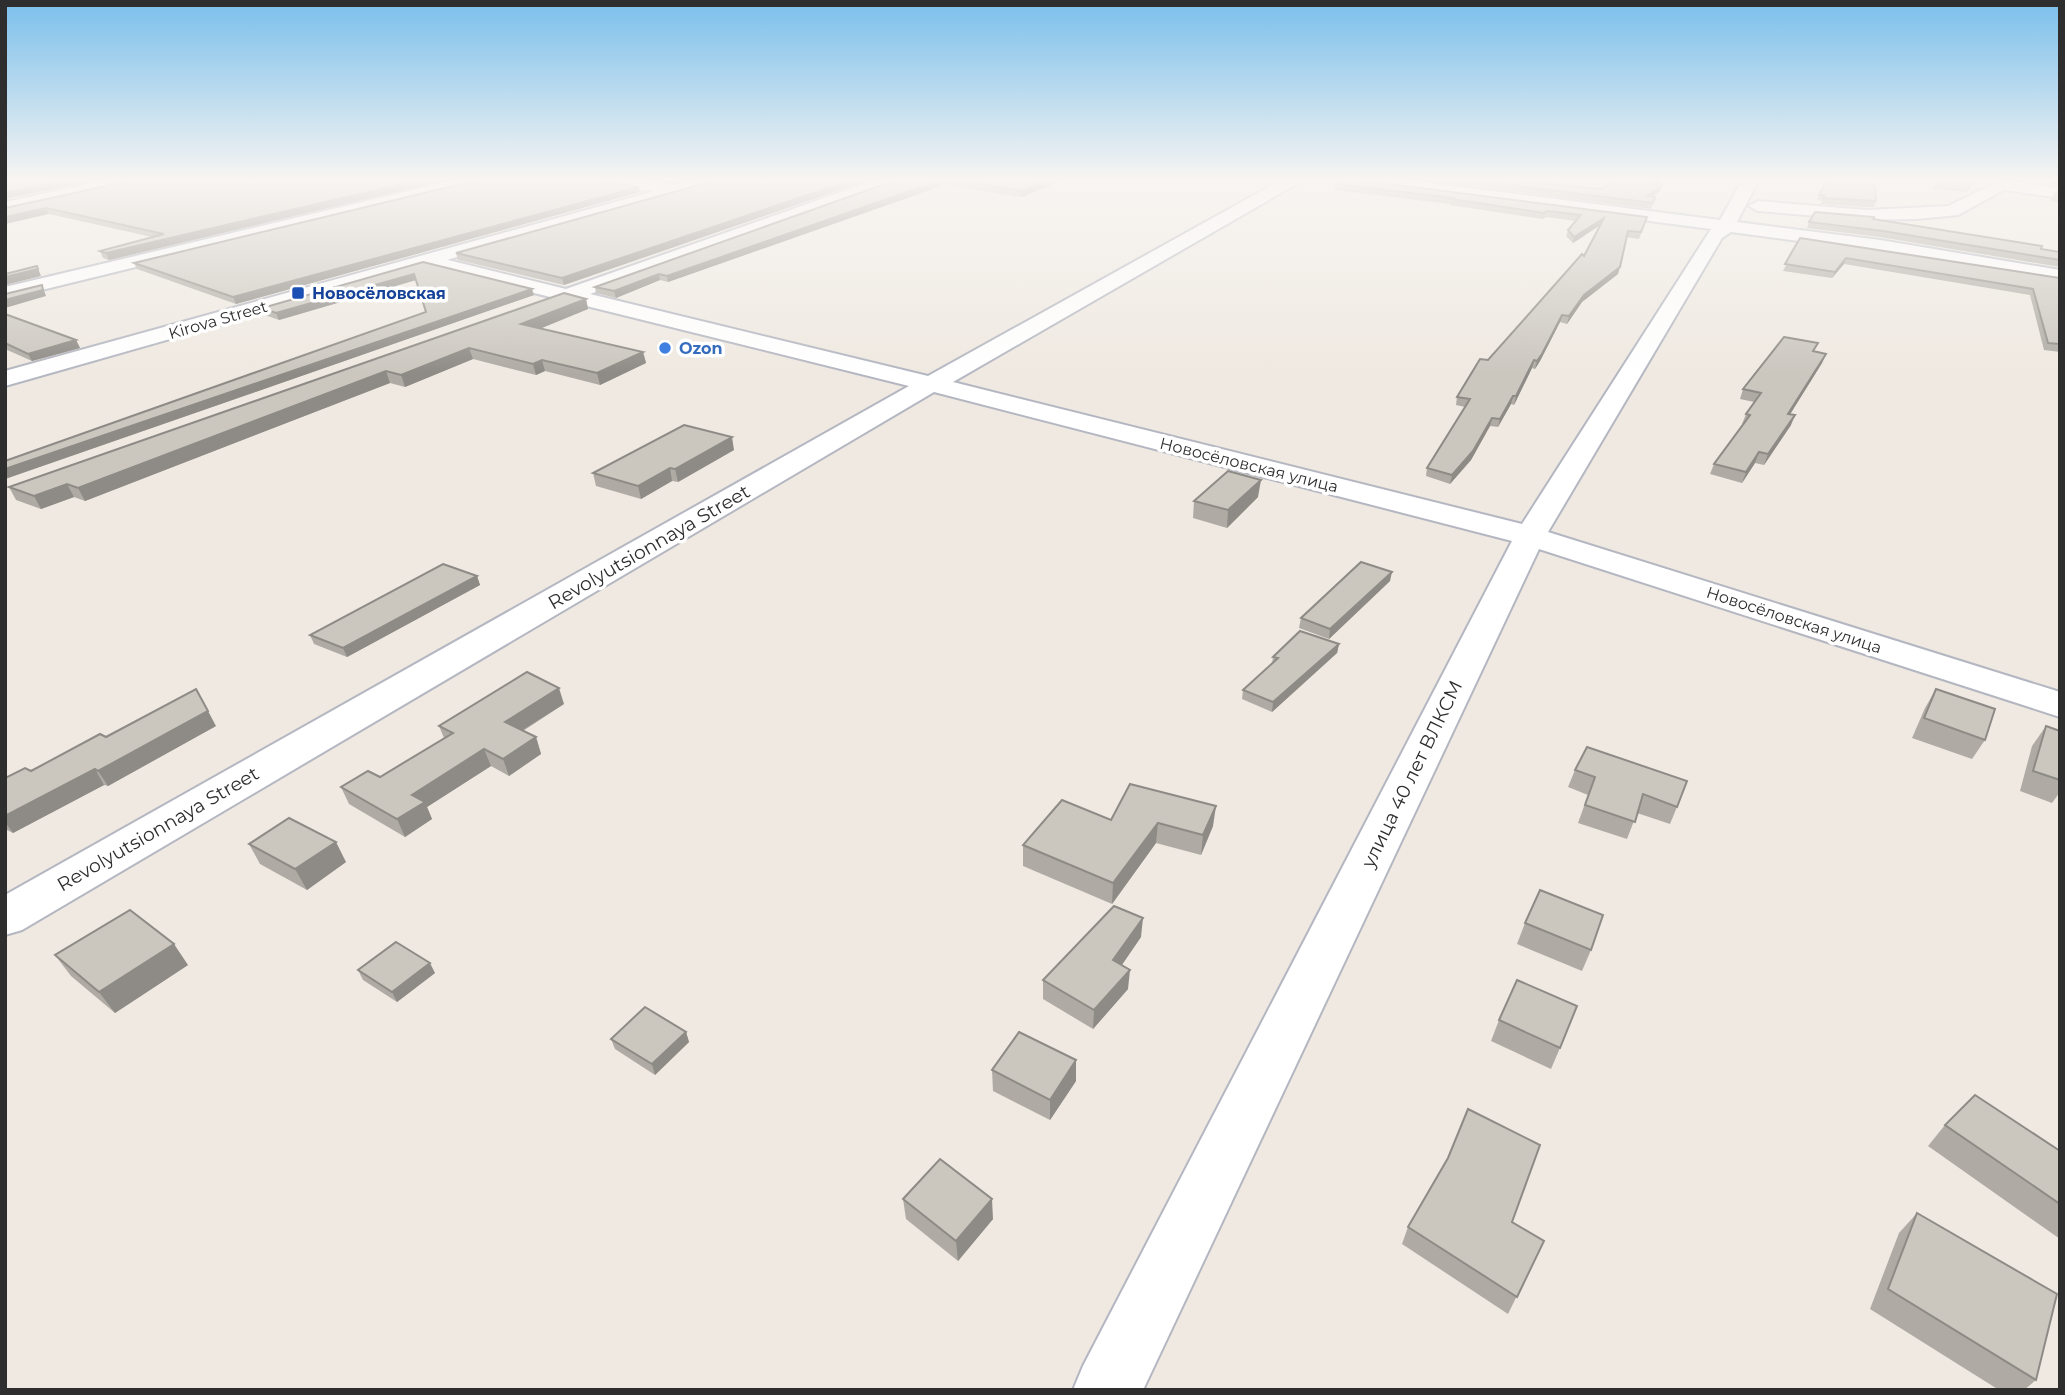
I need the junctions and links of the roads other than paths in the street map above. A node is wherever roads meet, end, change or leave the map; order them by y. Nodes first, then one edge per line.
1 (206, 244) edge
2 (487, 244) edge
3 (708, 244) edge
4 (1178, 244) edge
5 (1709, 244) edge
6 (1874, 244) edge
7 (428, 261) junction
8 (2060, 276) edge
9 (5, 293) edge
10 (567, 295) junction
11 (528, 309) edge
12 (5, 379) edge
13 (931, 384) junction
14 (1530, 536) junction
15 (2060, 705) edge
16 (5, 917) edge
17 (1107, 1390) edge

1 - 9 street
2 - 7 street, Kirova Street
3 - 10 street
4 - 13 street, Revolyutsionnaya Street
5 - 14 street, улица 40 лет ВЛКСМ
6 - 8 street
7 - 10 street, Новосёловская улица
7 - 12 street, Kirova Street
10 - 11 street
10 - 13 street, Новосёловская улица
13 - 14 street, Новосёловская улица
13 - 16 street, Revolyutsionnaya Street
14 - 15 street, Новосёловская улица
14 - 17 street, улица 40 лет ВЛКСМ

